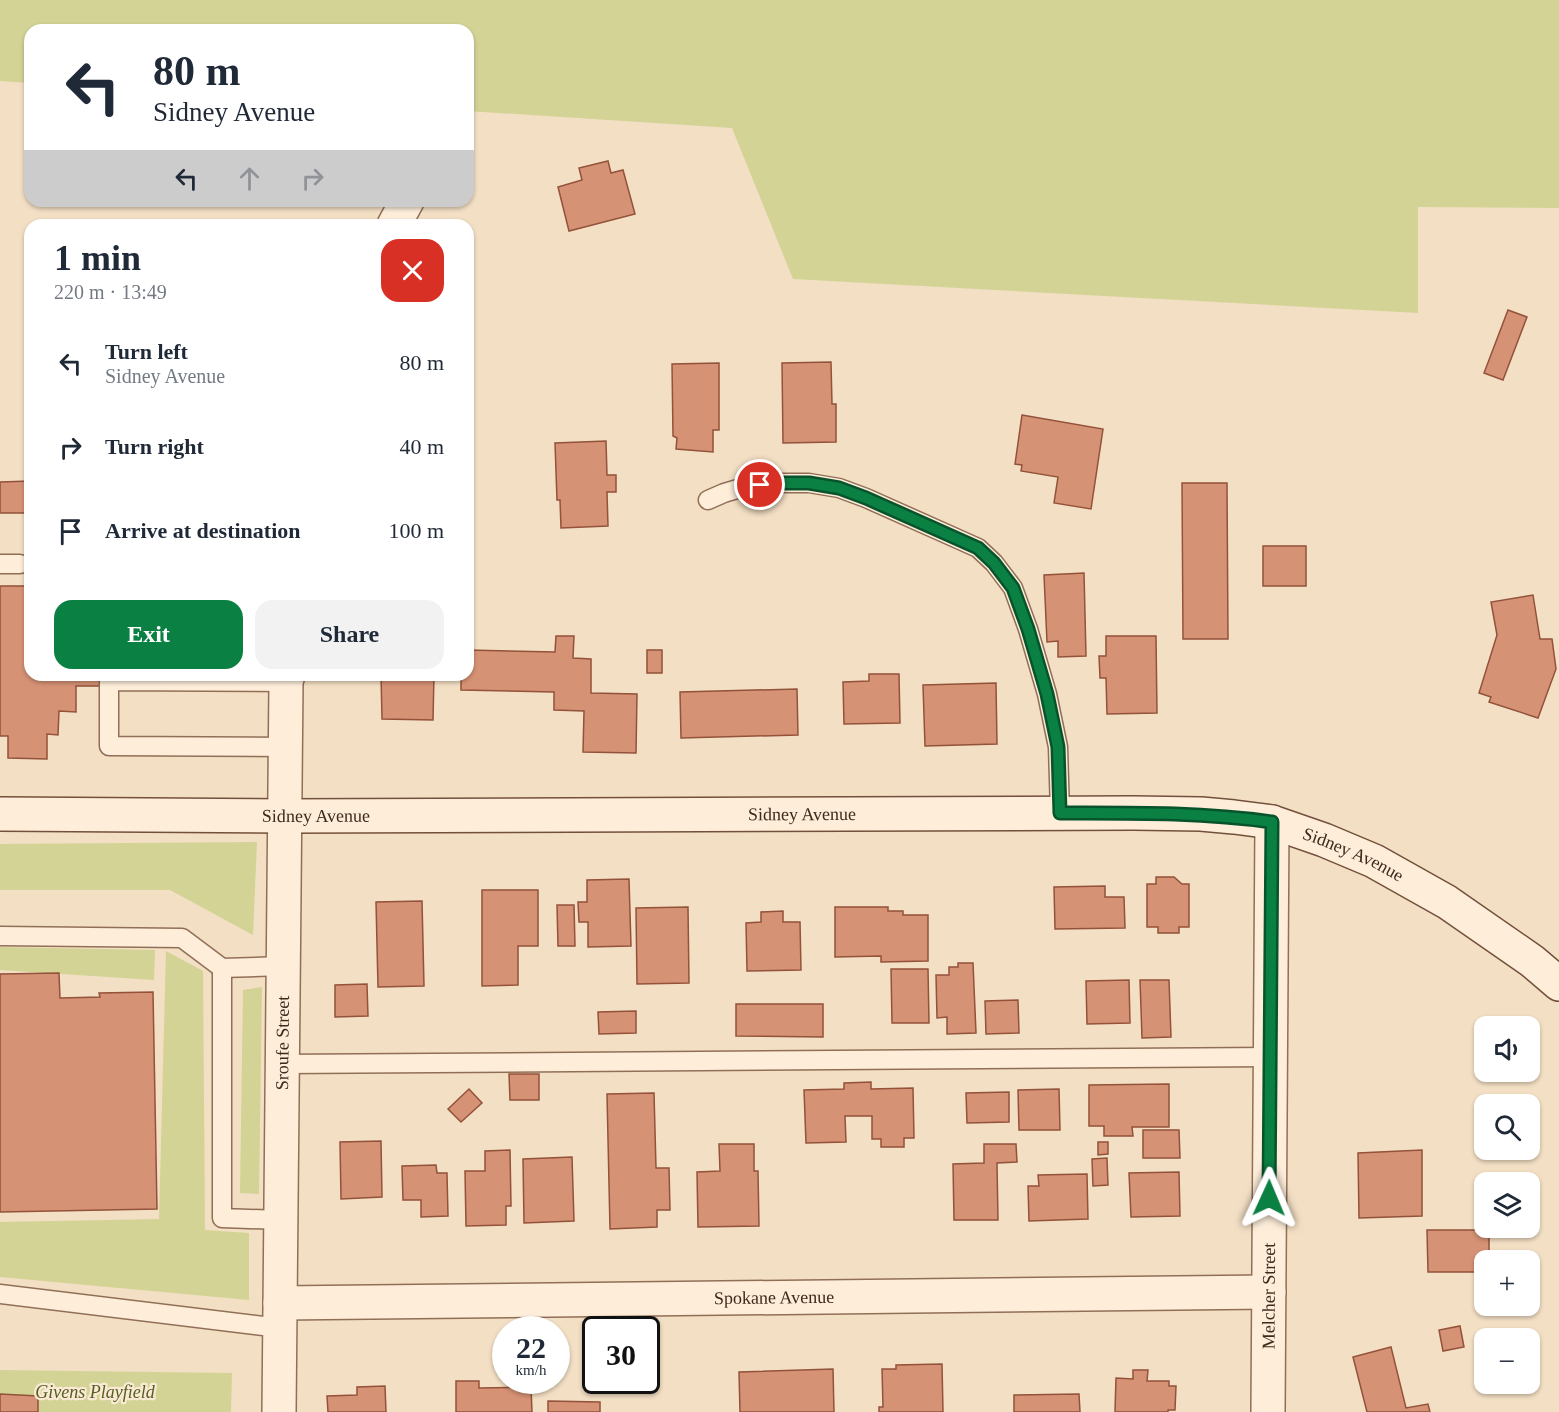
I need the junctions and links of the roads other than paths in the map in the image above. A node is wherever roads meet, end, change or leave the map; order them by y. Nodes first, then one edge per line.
1 (708, 500) dead end
2 (0, 564) edge
3 (20, 564) dead end
4 (109, 681) edge
5 (287, 681) edge
6 (286, 747) junction
7 (1060, 813) junction
8 (0, 814) edge
9 (285, 816) junction
10 (1272, 822) junction
11 (0, 936) edge
12 (283, 966) junction
13 (222, 968) junction
14 (1559, 984) edge
15 (1270, 1057) junction
16 (282, 1064) junction
17 (281, 1220) junction
18 (1269, 1292) junction
19 (0, 1294) edge
20 (280, 1315) junction
21 (279, 1412) edge
22 (1268, 1412) edge

1 - 7 lane
2 - 3 lane
4 - 6 lane
5 - 6 street, Sroufe Street
6 - 9 street, Sroufe Street
7 - 9 street, Sidney Avenue
7 - 10 street, Sidney Avenue
8 - 9 street, Sidney Avenue
9 - 12 street, Sroufe Street
10 - 14 street, Sidney Avenue
10 - 15 street, Melcher Street
11 - 13 lane
12 - 13 lane
12 - 16 street, Sroufe Street
13 - 17 lane
15 - 16 lane
15 - 18 street, Melcher Street
16 - 17 street, Sroufe Street
17 - 20 street, Sroufe Street
18 - 20 street, Spokane Avenue
18 - 22 street, Melcher Street
19 - 20 lane
20 - 21 street, Sroufe Street

